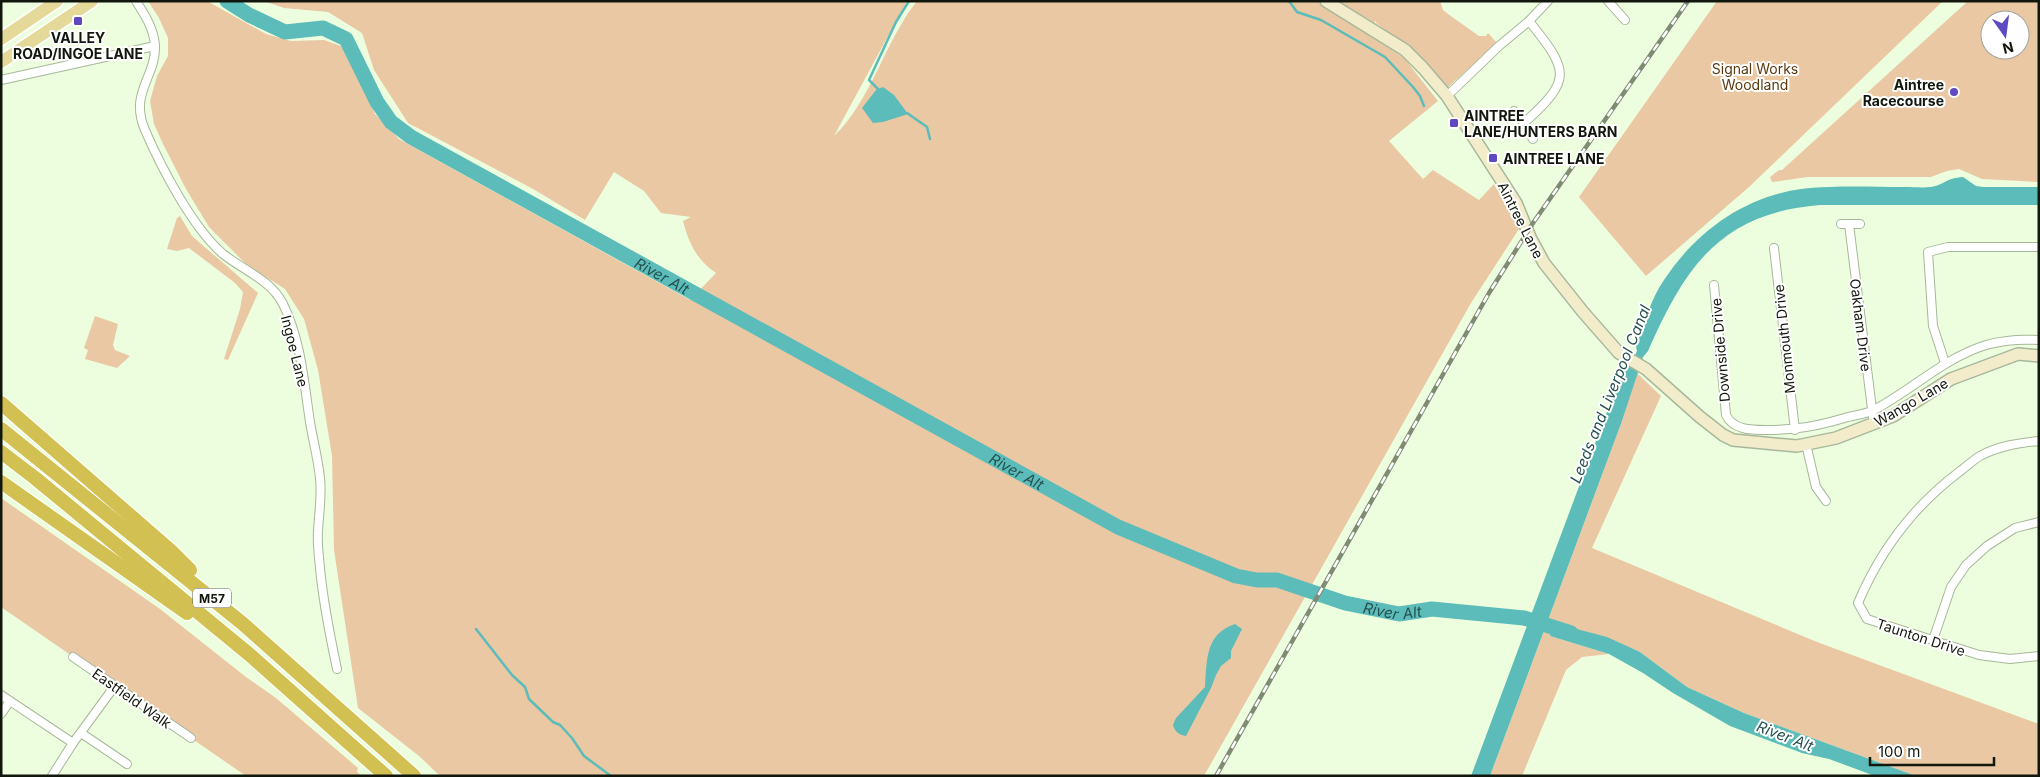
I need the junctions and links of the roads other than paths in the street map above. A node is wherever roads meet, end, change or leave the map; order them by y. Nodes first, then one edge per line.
1 (57, 1) edge
2 (92, 1) edge
3 (136, 1) edge
4 (1326, 1) edge
5 (1548, 1) edge
6 (1608, 1) edge
7 (1625, 20) dead end
8 (1529, 21) junction
9 (1, 39) edge
10 (155, 46) junction
11 (1, 62) edge
12 (1, 80) edge
13 (1447, 96) junction
14 (1514, 111) dead end
15 (1524, 123) junction
16 (1533, 139) dead end
17 (1860, 224) dead end
18 (2039, 247) edge
19 (1774, 248) dead end
20 (1714, 285) dead end
21 (2039, 340) edge
22 (2039, 356) edge
23 (1945, 363) junction
24 (1, 404) edge
25 (1872, 411) junction
26 (1726, 415) joint
27 (1700, 417) joint
28 (1874, 425) junction
29 (1, 429) edge
30 (1795, 430) junction
31 (2039, 440) edge
32 (1806, 444) junction
33 (1, 452) edge
34 (1, 482) edge
35 (1826, 501) dead end
36 (2039, 522) edge
37 (242, 623) junction
38 (1932, 640) junction
39 (250, 655) junction
40 (73, 656) dead end
41 (2039, 656) edge
42 (337, 669) dead end
43 (114, 687) junction
44 (1, 695) edge
45 (10, 701) junction
46 (1, 714) edge
47 (81, 733) junction
48 (191, 738) dead end
49 (73, 744) junction
50 (127, 764) dead end
51 (52, 776) edge
52 (386, 776) edge
53 (414, 776) edge

1 - 9 main road
2 - 11 main road
3 - 10 street
4 - 13 main road, Aintree Lane
5 - 8 street
6 - 7 street
8 - 13 street
8 - 15 street
10 - 12 street
10 - 42 street, Ingoe Lane
13 - 27 main road, Aintree Lane
14 - 15 street
15 - 16 street
17 - 25 street, Oakham Drive
18 - 23 street
19 - 30 street, Monmouth Drive
20 - 26 street, Downside Drive
21 - 23 street, Wango Lane
22 - 28 main road, Wango Lane
23 - 25 street, Wango Lane
24 - 37 highway, M57
25 - 28 street, Oakham Drive
25 - 30 street, Wango Lane
26 - 30 street, Wango Lane
27 - 32 main road, Wango Lane
28 - 32 main road, Wango Lane
29 - 37 highway, M57
31 - 38 street, Taunton Drive
32 - 35 street
33 - 39 highway, M57
34 - 39 highway, M57
36 - 38 street
37 - 53 highway, M57
38 - 41 street, Taunton Drive
39 - 52 highway, M57
40 - 43 street, Eastfield Walk
43 - 47 street
43 - 48 street, Eastfield Walk
44 - 45 street
45 - 46 street
45 - 49 street
47 - 49 street
47 - 50 street
49 - 51 street

